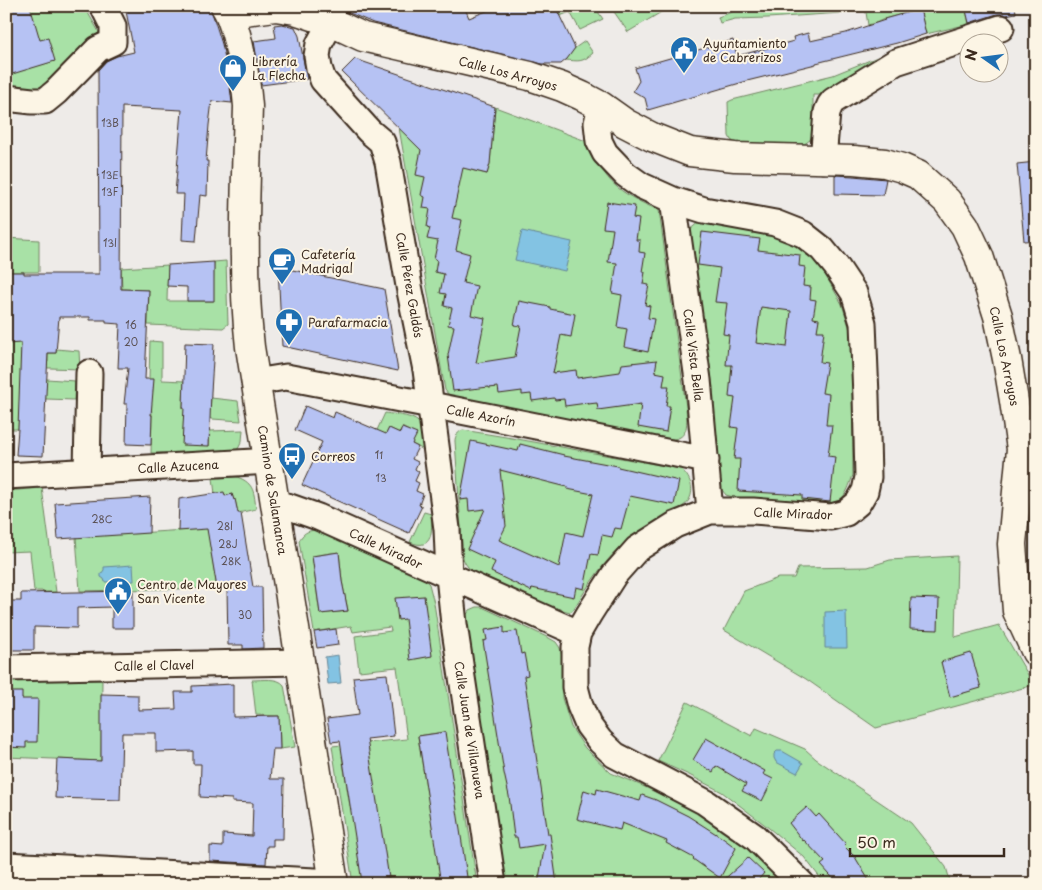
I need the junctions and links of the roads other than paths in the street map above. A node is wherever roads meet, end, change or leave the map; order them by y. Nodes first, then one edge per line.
1 (104, 6) edge
2 (275, 6) edge
3 (227, 10) edge
4 (327, 14) edge
5 (1001, 28) dead end
6 (6, 98) edge
7 (601, 106) junction
8 (823, 160) junction
9 (673, 200) junction
10 (89, 373) dead end
11 (255, 382) junction
12 (431, 405) junction
13 (706, 460) junction
14 (269, 461) junction
15 (87, 471) junction
16 (6, 476) edge
17 (276, 506) junction
18 (710, 510) junction
19 (449, 576) junction
20 (578, 633) junction
21 (1036, 652) edge
22 (301, 662) junction
23 (6, 668) edge
24 (6, 864) edge
25 (334, 883) edge
26 (493, 884) edge
27 (802, 884) edge

1 - 6 street
2 - 3 street, Calle Los Arroyos
2 - 4 street, Calle Los Arroyos
3 - 11 street, Camino de Salamanca
4 - 7 street, Calle Los Arroyos
4 - 12 street, Calle Pérez Galdós
5 - 8 street
7 - 8 street, Calle Los Arroyos
7 - 9 street, Calle Mirador
8 - 21 street, Calle Los Arroyos
9 - 13 street, Calle Vista Bella
9 - 18 street, Calle Mirador
10 - 15 street
11 - 12 street, Calle Azorín
11 - 14 street, Camino de Salamanca
12 - 13 street, Calle Azorín
12 - 19 street, Calle Pérez Galdós
13 - 18 street, Calle Vista Bella
14 - 15 street, Calle Azucena
14 - 17 street, Camino de Salamanca
15 - 16 street, Calle Azucena
17 - 19 street, Calle Mirador
17 - 22 street, Camino de Salamanca
18 - 20 street, Calle Mirador
19 - 20 street, Calle Mirador
19 - 26 street, Calle Juan de Villanueva
20 - 27 street
22 - 23 street, Calle el Clavel
22 - 25 street, Camino de Salamanca
24 - 25 street

